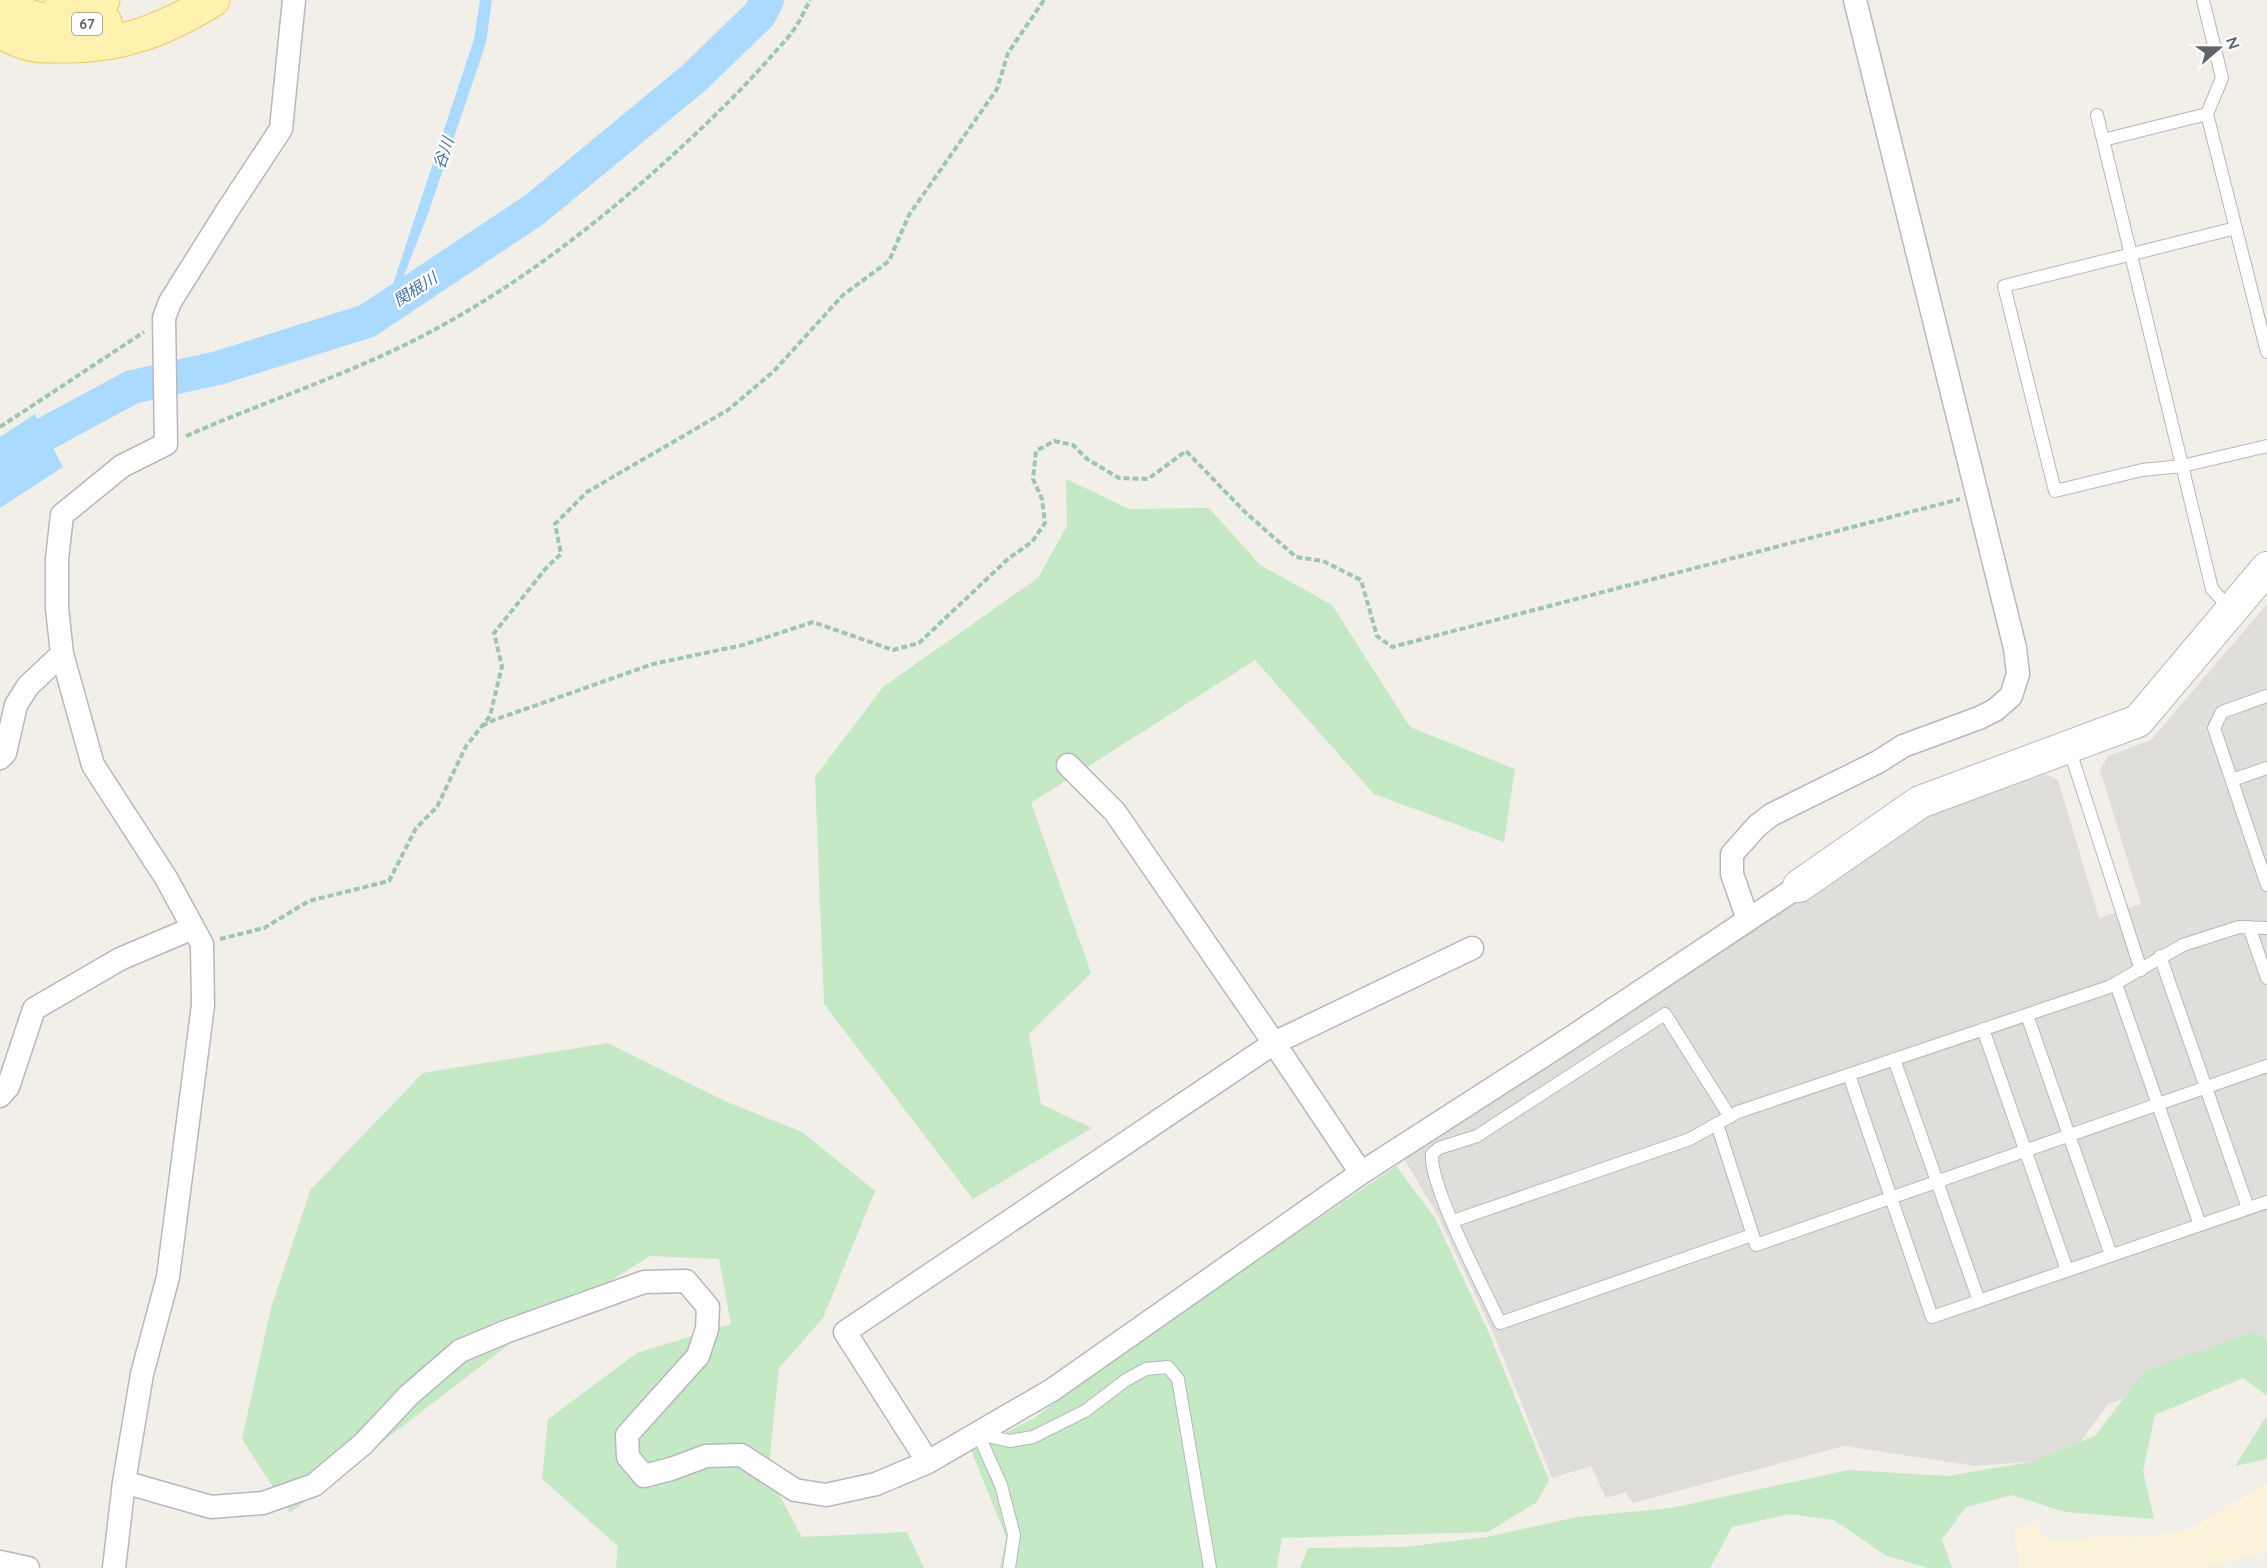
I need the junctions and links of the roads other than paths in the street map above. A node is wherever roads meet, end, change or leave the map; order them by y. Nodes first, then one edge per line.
1 (61, 0) edge
2 (103, 0) edge
3 (174, 0) edge
4 (213, 0) edge
5 (294, 0) edge
6 (1855, 0) edge
7 (2203, 0) edge
8 (0, 4) edge
9 (0, 32) edge
10 (2207, 114) junction
11 (2097, 115) dead end
12 (2103, 140) junction
13 (2236, 228) junction
14 (2131, 254) junction
15 (2267, 352) edge
16 (2267, 446) edge
17 (2182, 466) junction
18 (2267, 568) edge
19 (2232, 610) junction
20 (62, 654) junction
21 (2267, 696) edge
22 (2068, 747) junction
23 (0, 758) edge
24 (1068, 765) dead end
25 (2267, 768) edge
26 (2232, 780) junction
27 (2267, 885) edge
28 (1800, 886) joint
29 (1748, 920) junction
30 (2249, 927) junction
31 (2267, 928) edge
32 (198, 936) junction
33 (1472, 948) dead end
34 (2160, 957) junction
35 (2141, 970) junction
36 (2267, 978) edge
37 (2116, 984) junction
38 (2027, 1015) junction
39 (1983, 1029) junction
40 (1274, 1043) junction
41 (1894, 1059) junction
42 (2267, 1066) edge
43 (1849, 1075) junction
44 (2206, 1088) junction
45 (0, 1096) edge
46 (2158, 1104) junction
47 (1730, 1117) junction
48 (1717, 1124) junction
49 (2069, 1135) junction
50 (2025, 1151) junction
51 (1361, 1173) junction
52 (1937, 1182) junction
53 (1891, 1198) junction
54 (2267, 1202) edge
55 (2248, 1208) junction
56 (1453, 1221) junction
57 (2200, 1225) junction
58 (1752, 1235) junction
59 (2111, 1255) junction
60 (2067, 1270) junction
61 (1979, 1301) junction
62 (978, 1434) junction
63 (928, 1462) junction
64 (124, 1482) junction
65 (0, 1562) edge
66 (28, 1568) edge
67 (114, 1568) edge
68 (1009, 1568) edge
69 (1210, 1568) edge

1 - 2 main road
3 - 8 main road, 67
4 - 9 main road
5 - 20 street
6 - 29 street
7 - 10 lane
10 - 12 lane
10 - 13 lane
11 - 12 lane
12 - 14 lane
13 - 14 lane
13 - 15 lane
14 - 17 lane
14 - 17 lane
16 - 17 lane
17 - 19 lane
18 - 19 street
19 - 22 street
20 - 23 street
20 - 32 street
21 - 26 lane
22 - 28 street
22 - 35 lane
24 - 40 street
25 - 26 lane
26 - 27 lane
28 - 29 street
29 - 51 street
30 - 31 lane
30 - 34 lane
30 - 36 lane
32 - 45 street
32 - 64 street
33 - 40 street
34 - 35 lane
34 - 44 lane
35 - 37 lane
37 - 38 lane
37 - 46 lane
38 - 39 lane
38 - 49 lane
39 - 41 lane
39 - 50 lane
40 - 51 street
40 - 63 street
41 - 43 lane
41 - 52 lane
42 - 44 lane
43 - 47 lane
43 - 53 lane
44 - 46 lane
44 - 55 lane
46 - 49 lane
46 - 57 lane
47 - 48 lane
47 - 56 lane
48 - 56 lane
48 - 58 lane
49 - 50 lane
49 - 59 lane
50 - 52 lane
50 - 60 lane
51 - 62 street
52 - 53 lane
52 - 61 lane
53 - 58 lane
53 - 61 lane
54 - 55 lane
55 - 57 lane
56 - 58 lane
57 - 59 lane
59 - 60 lane
60 - 61 lane
62 - 63 street
62 - 68 lane
62 - 69 lane
63 - 64 street
64 - 67 street
65 - 66 street

